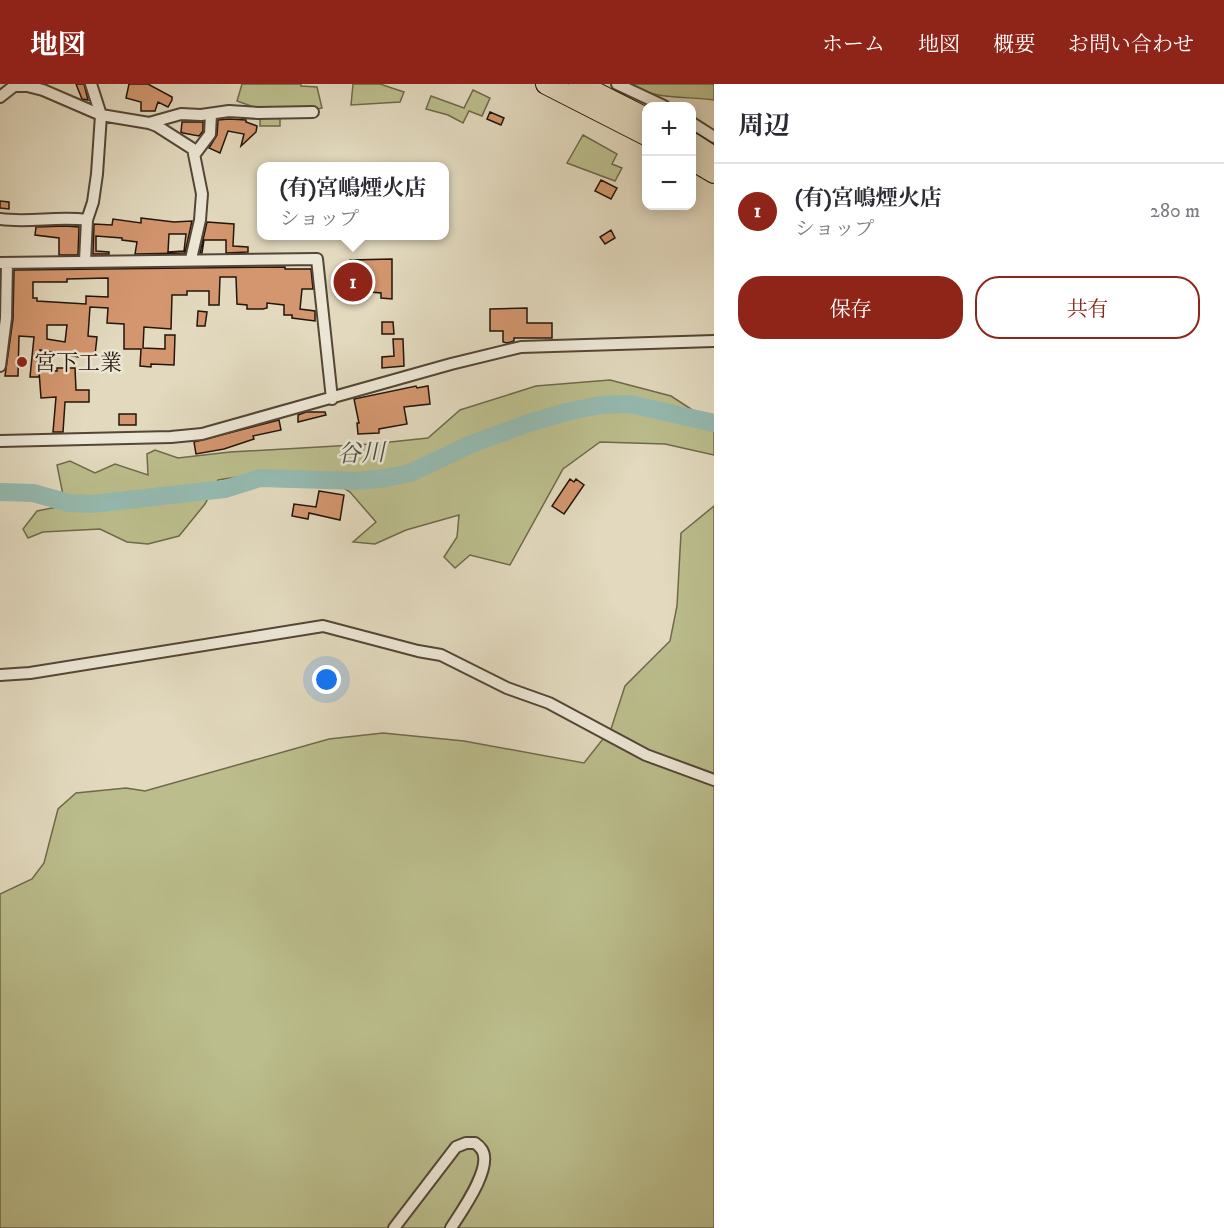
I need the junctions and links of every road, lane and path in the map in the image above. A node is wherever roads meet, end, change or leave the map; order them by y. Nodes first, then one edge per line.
1 (91, 84) edge
2 (546, 84) edge
3 (579, 84) edge
4 (616, 84) edge
5 (0, 97) edge
6 (655, 102) edge
7 (313, 112) dead end
8 (211, 114) junction
9 (101, 115) junction
10 (642, 116) edge
11 (148, 123) junction
12 (696, 126) edge
13 (642, 133) edge
14 (714, 137) edge
15 (696, 146) edge
16 (195, 154) junction
17 (714, 157) edge
18 (696, 162) edge
19 (714, 173) edge
20 (0, 219) edge
21 (87, 220) junction
22 (191, 259) junction
23 (85, 261) junction
24 (4, 263) edge
25 (714, 341) edge
26 (0, 366) edge
27 (332, 399) junction
28 (0, 441) edge
29 (0, 675) edge
30 (714, 780) edge
31 (394, 1228) edge
32 (451, 1228) edge

1 - 9 street
2 - 13 highway
3 - 10 highway
4 - 6 street
5 - 9 street
7 - 8 street
8 - 11 street
8 - 16 street
9 - 11 street
9 - 21 street
11 - 16 street
12 - 14 street
15 - 17 highway
16 - 22 street
18 - 19 highway
20 - 21 street
21 - 23 street
22 - 23 street
22 - 27 street
23 - 24 street
24 - 26 street
25 - 27 street
27 - 28 street
29 - 30 street
31 - 32 street

